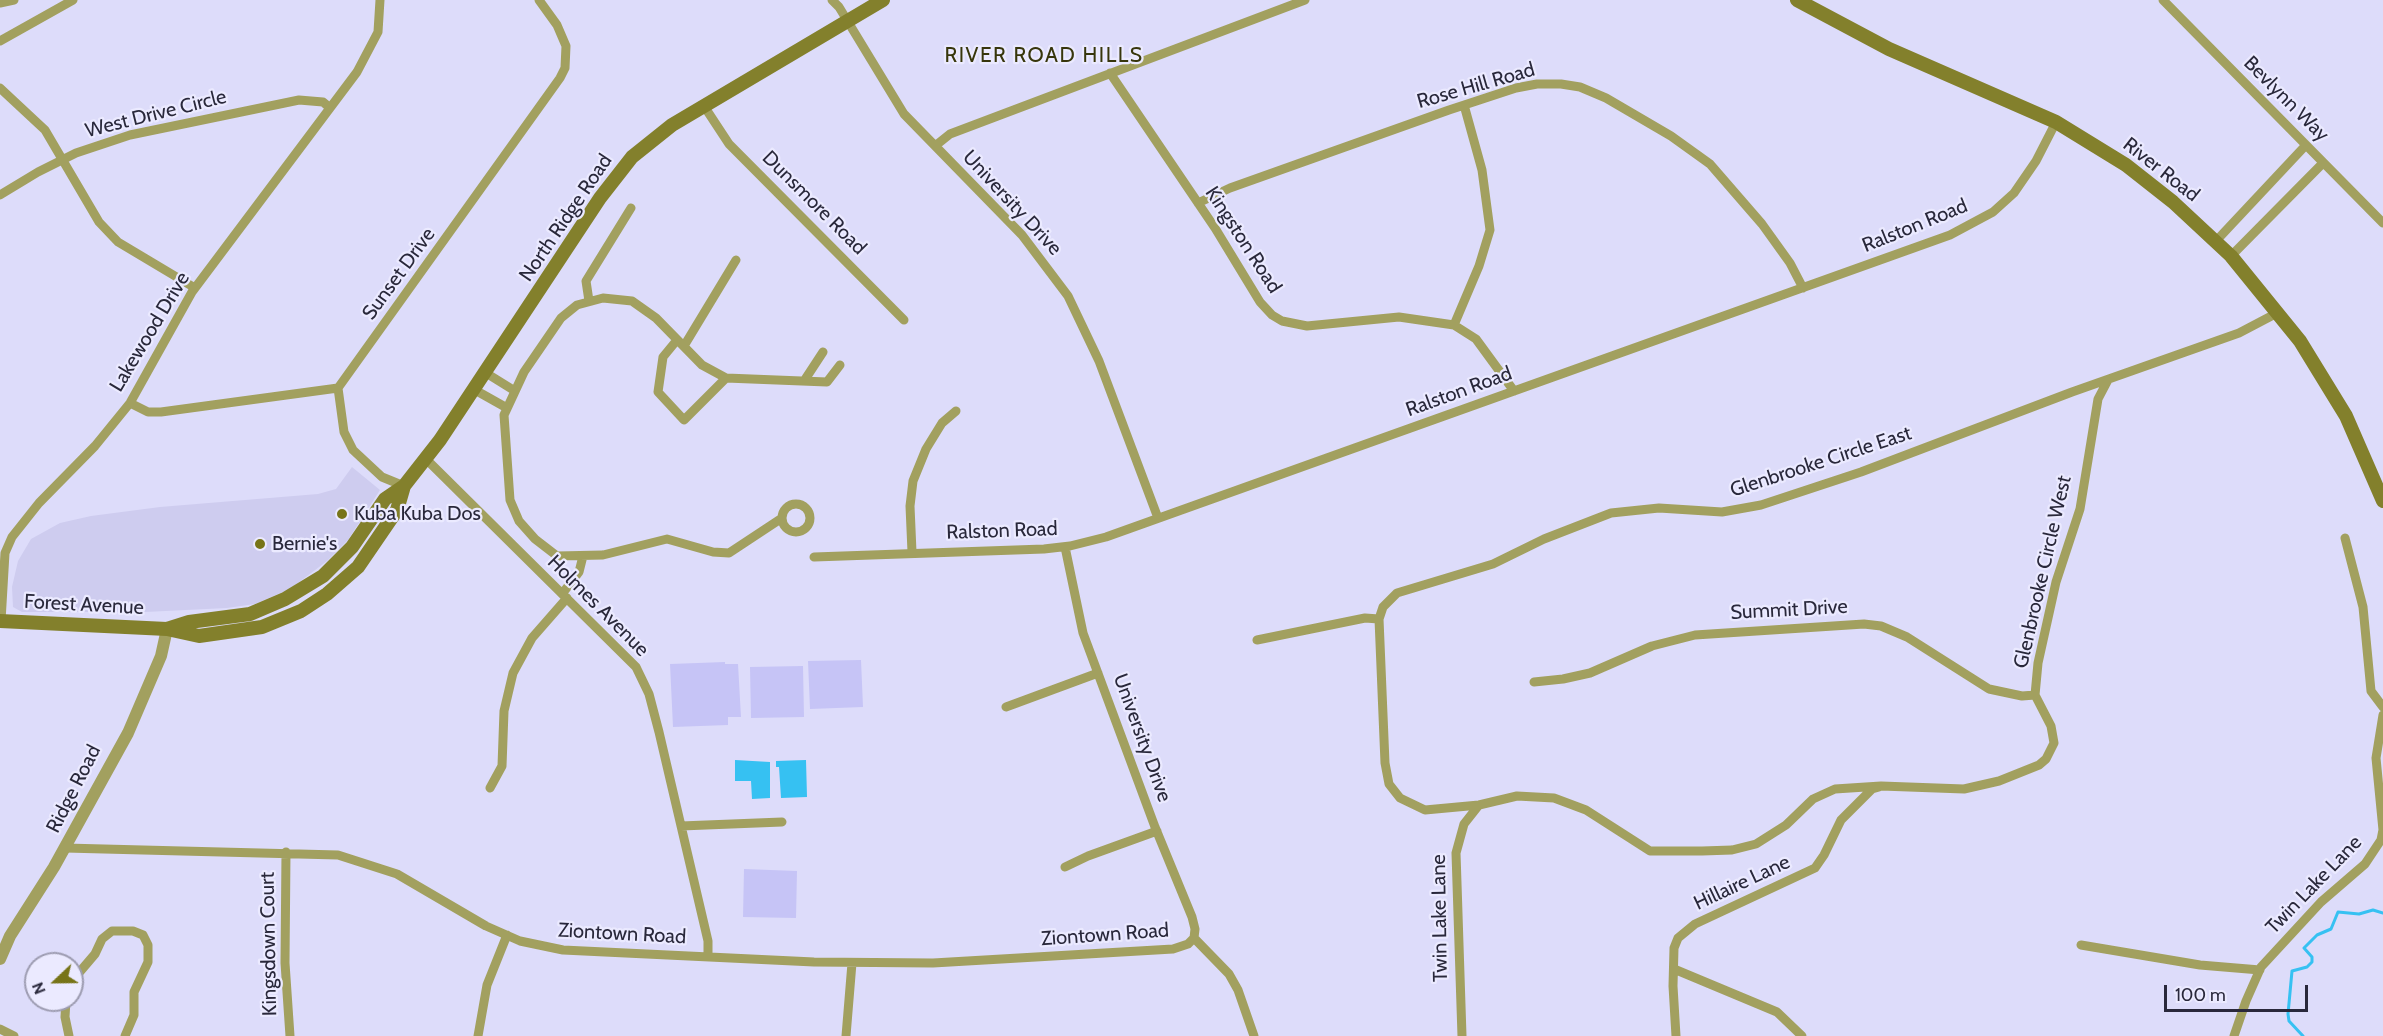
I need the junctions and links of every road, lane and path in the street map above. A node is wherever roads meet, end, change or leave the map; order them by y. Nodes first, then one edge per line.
1 (14, 0) edge
2 (73, 0) edge
3 (380, 0) edge
4 (539, 0) edge
5 (832, 0) edge
6 (883, 0) edge
7 (1305, 0) edge
8 (1797, 0) edge
9 (2163, 0) edge
10 (0, 3) edge
11 (848, 21) junction
12 (0, 41) edge
13 (1110, 73) junction
14 (0, 88) edge
15 (1464, 105) junction
16 (704, 106) junction
17 (329, 107) junction
18 (2056, 122) junction
19 (2306, 145) junction
20 (934, 146) junction
21 (64, 159) junction
22 (2323, 163) junction
23 (0, 195) edge
24 (1198, 203) junction
25 (631, 208) dead end
26 (2383, 223) edge
27 (2216, 241) junction
28 (2231, 256) junction
29 (736, 260) dead end
30 (195, 288) junction
31 (1803, 288) junction
32 (589, 302) junction
33 (2279, 312) junction
34 (904, 320) dead end
35 (1454, 325) junction
36 (681, 343) junction
37 (823, 352) dead end
38 (840, 365) dead end
39 (486, 373) junction
40 (726, 378) junction
41 (2108, 380) junction
42 (804, 381) junction
43 (338, 388) junction
44 (475, 390) junction
45 (515, 391) junction
46 (1514, 391) junction
47 (130, 403) junction
48 (507, 408) junction
49 (956, 411) dead end
50 (426, 459) junction
51 (404, 486) junction
52 (2383, 501) edge
53 (782, 518) dead end
54 (1158, 518) junction
55 (2345, 538) dead end
56 (1065, 547) junction
57 (912, 552) junction
58 (583, 556) junction
59 (814, 557) dead end
60 (565, 596) junction
61 (1379, 619) junction
62 (1, 621) edge
63 (167, 629) junction
64 (1257, 640) dead end
65 (1098, 673) junction
66 (1534, 682) dead end
67 (2035, 695) junction
68 (1006, 707) dead end
69 (2383, 707) edge
70 (2383, 715) edge
71 (1881, 786) junction
72 (490, 788) dead end
73 (1479, 806) junction
74 (782, 822) dead end
75 (681, 826) junction
76 (1157, 831) junction
77 (65, 848) junction
78 (286, 852) junction
79 (1065, 867) dead end
80 (507, 935) junction
81 (1194, 938) junction
82 (2081, 945) dead end
83 (708, 957) junction
84 (0, 959) edge
85 (852, 963) junction
86 (84, 967) edge
87 (1674, 969) junction
88 (2260, 970) junction
89 (65, 1012) edge
90 (0, 1029) edge
91 (14, 1036) edge
92 (69, 1036) edge
93 (125, 1036) edge
94 (290, 1036) edge
95 (478, 1036) edge
96 (846, 1036) edge
97 (1254, 1036) edge
98 (1462, 1036) edge
99 (1676, 1036) edge
100 (1802, 1036) edge
101 (2234, 1036) edge

1 - 10 street
2 - 12 street
3 - 17 street, Lakewood Drive
4 - 43 street, Sunset Drive
5 - 11 street, University Drive
6 - 11 main road, North Ridge Road
7 - 13 street
8 - 18 main road, River Road
9 - 19 street, Bevlynn Way
11 - 16 main road, North Ridge Road
11 - 20 street, University Drive
13 - 20 street
13 - 24 street, Kingston Road
14 - 21 street
15 - 24 street, Rose Hill Road
15 - 31 street, Rose Hill Road
15 - 35 street
16 - 34 street, Dunsmore Road
16 - 39 main road, North Ridge Road
17 - 21 street, West Drive Circle
17 - 30 street, Lakewood Drive
18 - 27 main road, River Road
18 - 31 street, Ralston Road
19 - 22 street, Bevlynn Way
19 - 27 street
20 - 54 street, University Drive
21 - 23 street, West Drive Circle
21 - 30 street
22 - 26 street, Bevlynn Way
22 - 28 street
24 - 35 street, Kingston Road
25 - 32 street
27 - 28 main road, River Road
28 - 33 main road, River Road
29 - 36 street
30 - 47 street, Lakewood Drive
31 - 46 street, Ralston Road
32 - 36 street
32 - 45 street
33 - 41 street, Glenbrooke Circle East
33 - 52 main road, River Road
35 - 46 street, Kingston Road
36 - 40 street
36 - 40 street
37 - 42 street
38 - 42 street
39 - 44 main road, North Ridge Road
39 - 45 street
40 - 42 street
41 - 61 street, Glenbrooke Circle East
41 - 67 street, Glenbrooke Circle West
43 - 47 street
43 - 51 street
44 - 48 street
44 - 50 main road, North Ridge Road
45 - 48 street
46 - 54 street, Ralston Road
47 - 62 street, Lakewood Drive
48 - 58 street
49 - 57 street
50 - 51 main road, North Ridge Road
50 - 60 street, Holmes Avenue
51 - 63 main road, North Ridge Road
53 - 58 street
54 - 56 street, Ralston Road
55 - 69 street
56 - 57 street, Ralston Road
56 - 65 street, University Drive
57 - 59 street, Ralston Road
58 - 60 street
60 - 72 street
60 - 75 street, Holmes Avenue
61 - 64 street
61 - 73 street, Glenbrooke Circle West
62 - 63 main road, Forest Avenue
63 - 77 street, Ridge Road
65 - 68 street
65 - 76 street, University Drive
66 - 67 street, Summit Drive
67 - 71 street, Glenbrooke Circle West
70 - 88 street, Twin Lake Lane
71 - 73 street, Glenbrooke Circle West
71 - 87 street, Hillaire Lane
73 - 98 street, Twin Lake Lane
74 - 75 street
75 - 83 street, Holmes Avenue
76 - 79 street
76 - 81 street, University Drive
77 - 78 street, Ziontown Road
77 - 84 street, Ridge Road
78 - 80 street, Ziontown Road
78 - 94 street, Kingsdown Court
80 - 83 street, Ziontown Road
80 - 95 street
81 - 85 street, Ziontown Road
81 - 97 street
82 - 88 street
83 - 85 street, Ziontown Road
85 - 96 street
86 - 93 street
87 - 99 street, Hillaire Lane
87 - 100 street
88 - 101 street, Twin Lake Lane
89 - 92 street
90 - 91 street

